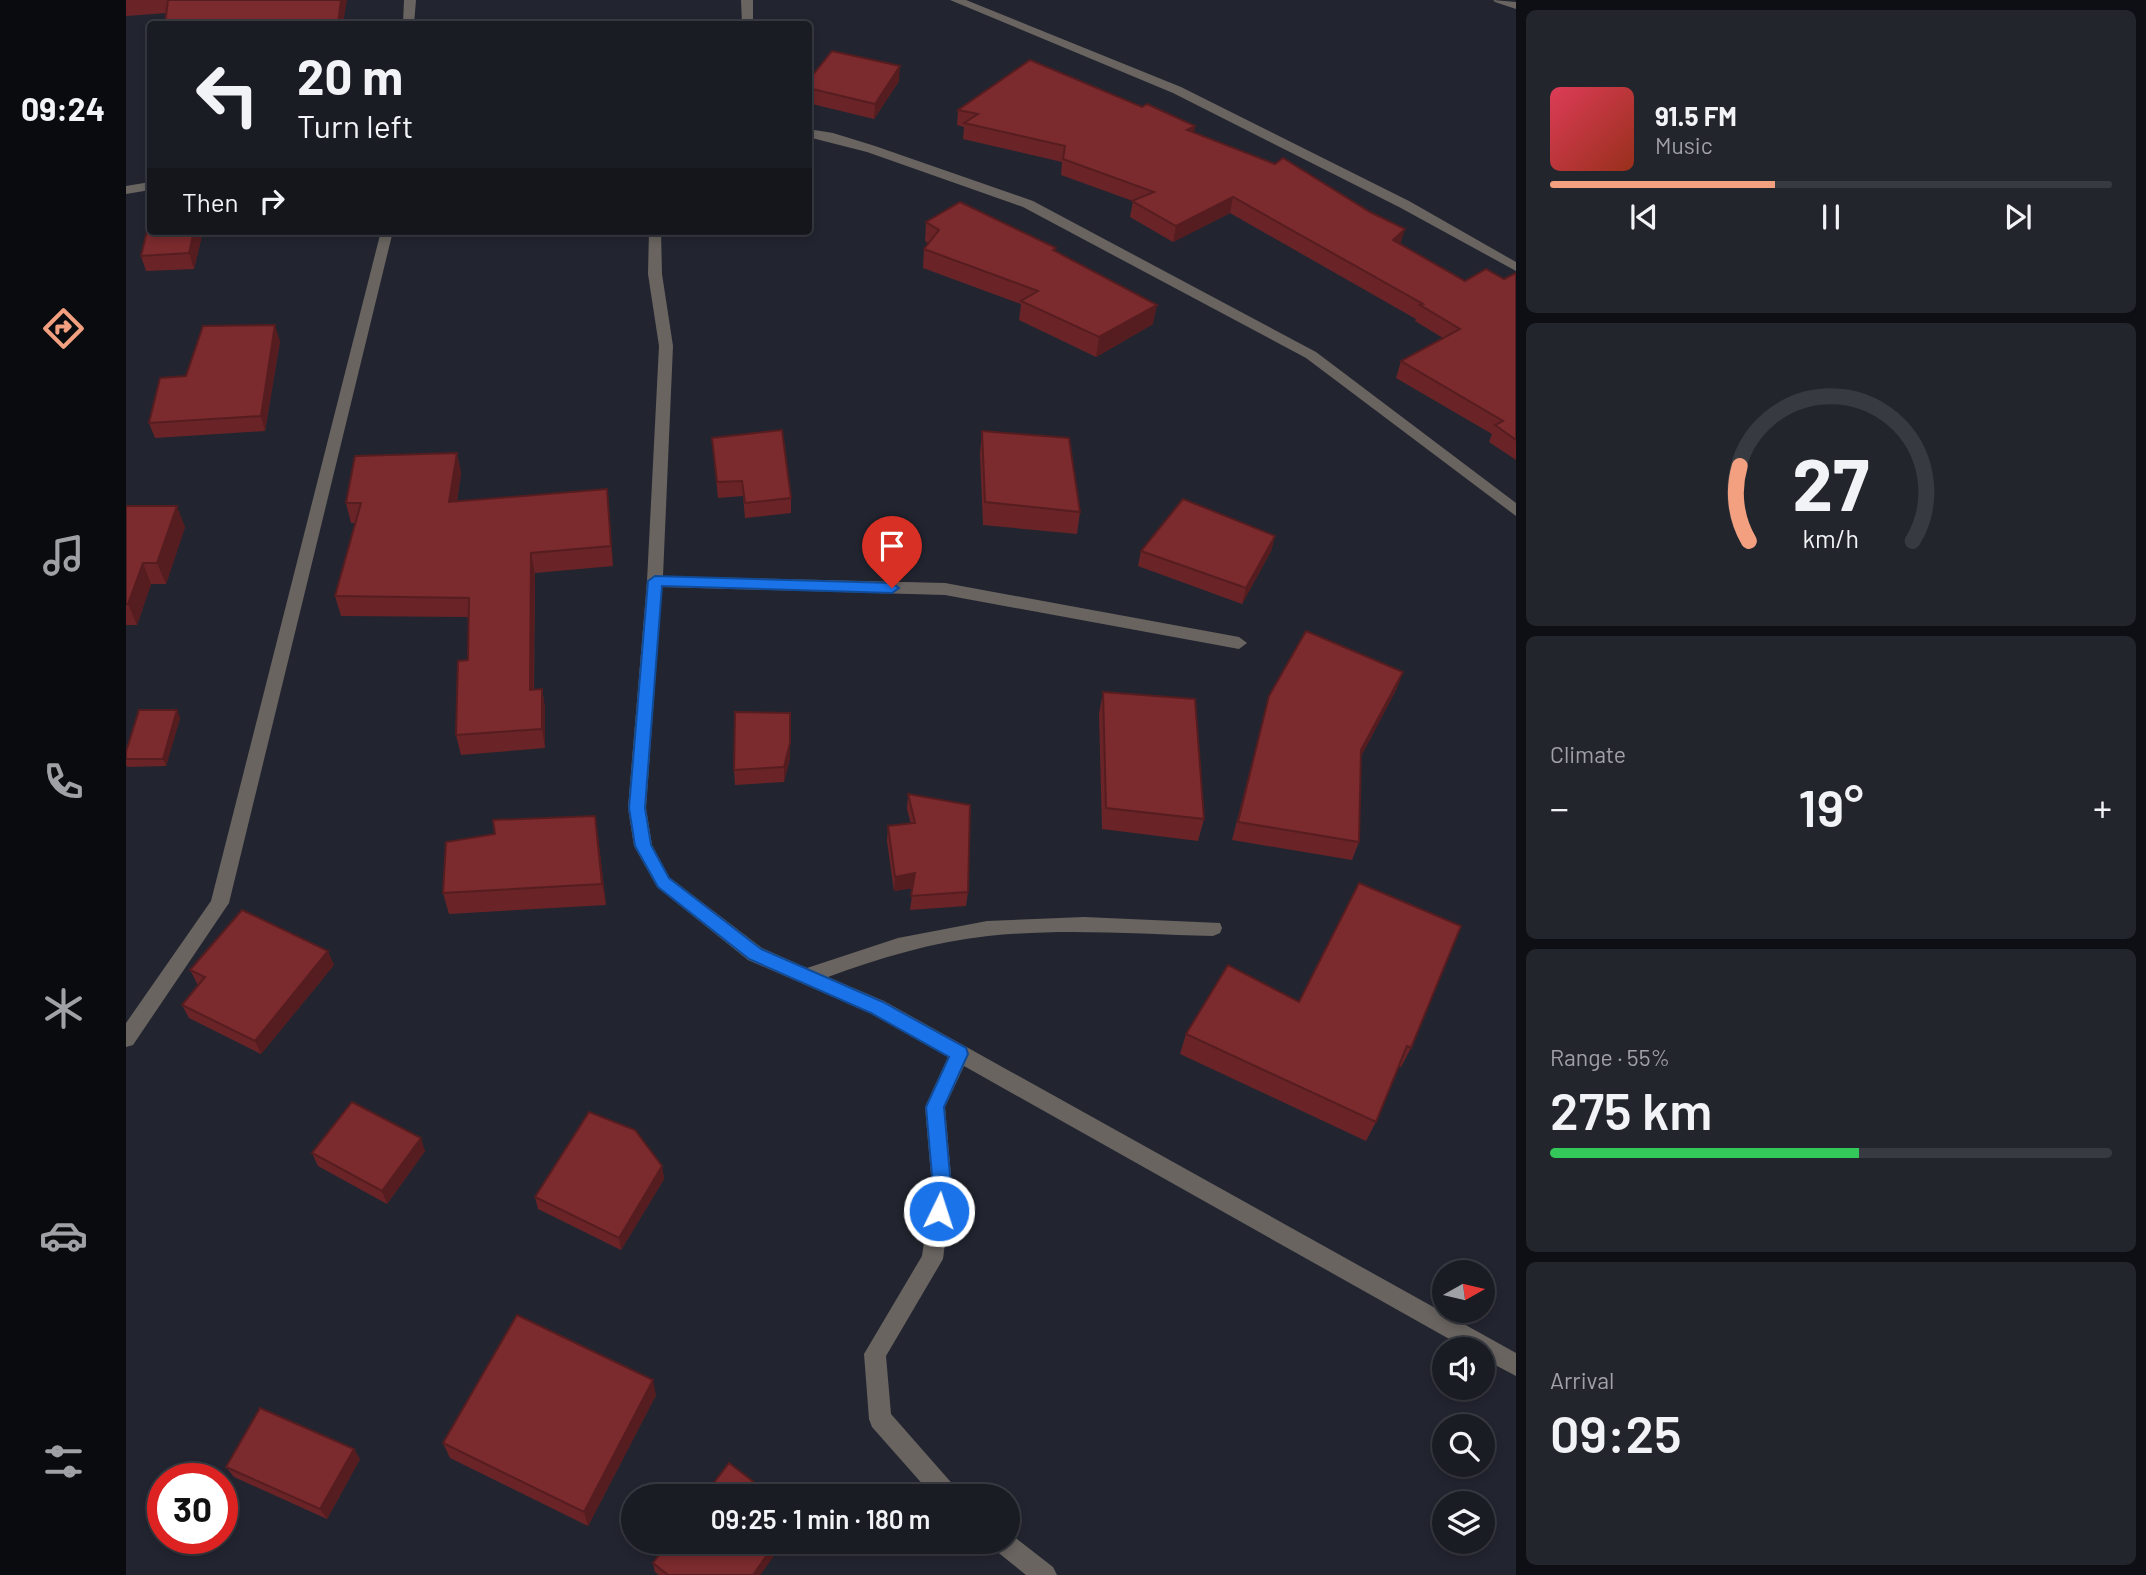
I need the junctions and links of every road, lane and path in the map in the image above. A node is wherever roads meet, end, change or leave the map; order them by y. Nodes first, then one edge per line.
1 (410, 0) edge
2 (747, 0) edge
3 (956, 0) edge
4 (1499, 0) edge
5 (1516, 6) edge
6 (410, 21) edge
7 (748, 21) edge
8 (812, 134) edge
9 (147, 186) edge
10 (126, 190) edge
11 (386, 235) edge
12 (655, 235) edge
13 (1516, 267) edge
14 (1516, 511) edge
15 (655, 581) junction
16 (1238, 642) dead end
17 (1213, 928) dead end
18 (806, 976) junction
19 (126, 1040) edge
20 (959, 1054) junction
21 (1516, 1365) edge
22 (937, 1484) edge
23 (1018, 1554) edge
24 (1045, 1575) edge

1 - 6 street
2 - 7 street
3 - 13 street
4 - 5 street
8 - 14 street
9 - 10 street
11 - 19 street
12 - 15 street
15 - 16 street
15 - 18 street
17 - 18 street
18 - 20 street
20 - 21 street
20 - 22 street
23 - 24 street

